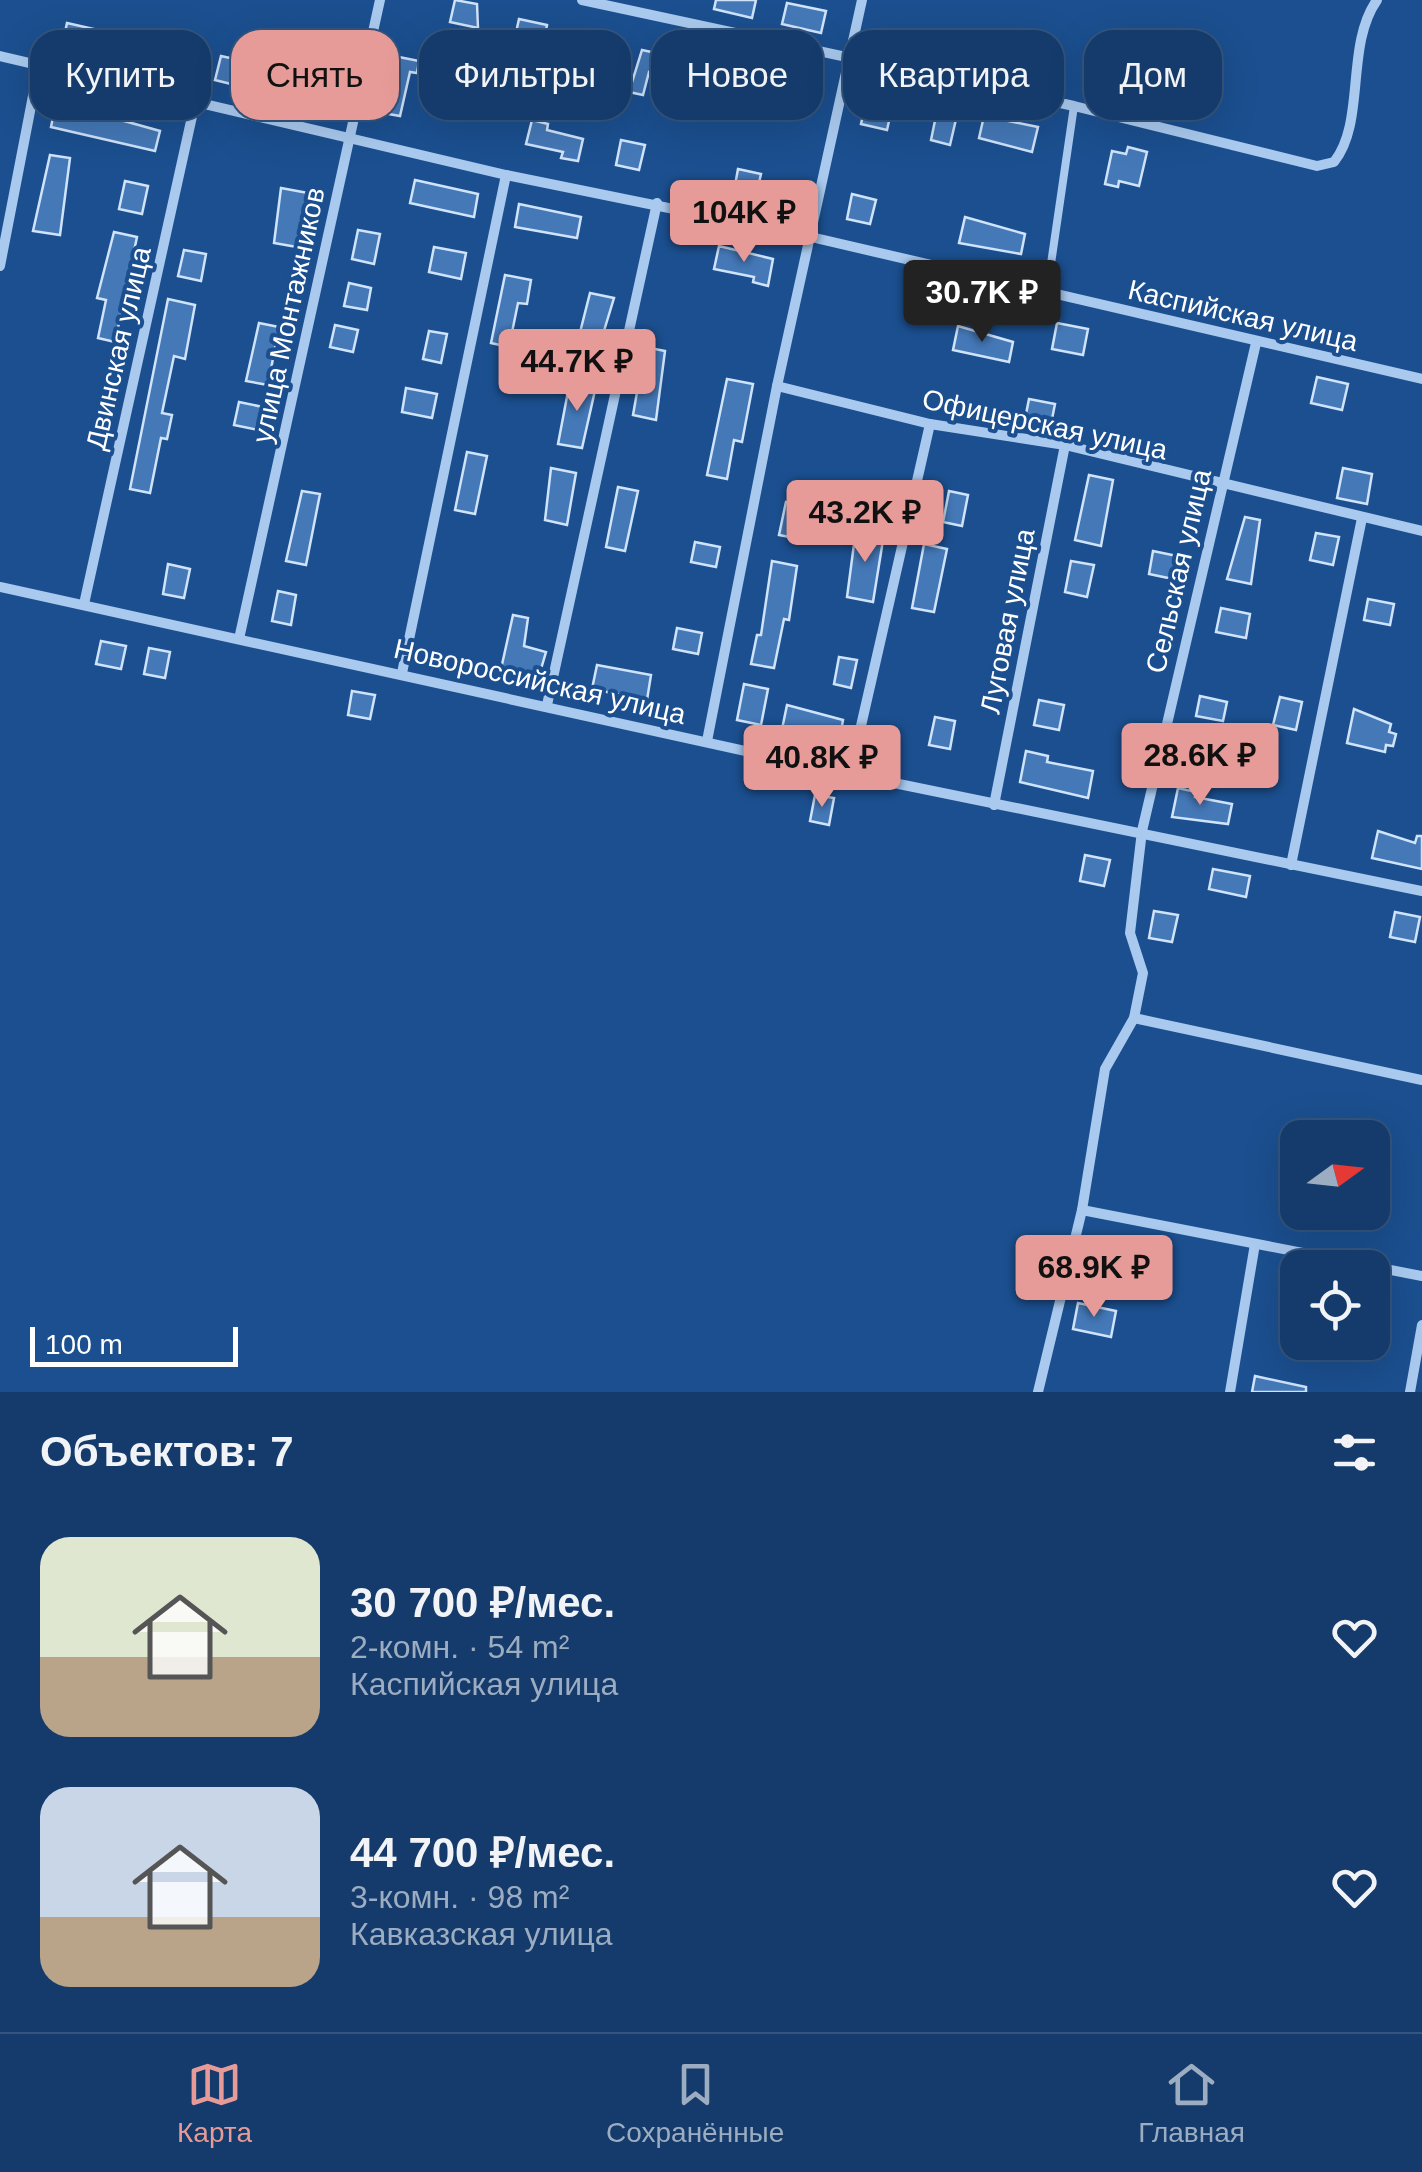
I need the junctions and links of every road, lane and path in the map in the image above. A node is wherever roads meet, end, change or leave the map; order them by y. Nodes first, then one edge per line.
1 (380, 0) edge
2 (582, 0) edge
3 (862, 0) edge
4 (1377, 0) edge
5 (856, 30) edge
6 (0, 56) edge
7 (843, 59) edge
8 (30, 64) edge
9 (843, 88) edge
10 (1064, 104) edge
11 (1074, 106) junction
12 (211, 107) edge
13 (30, 112) edge
14 (191, 120) edge
15 (350, 139) junction
16 (506, 174) junction
17 (657, 203) junction
18 (811, 237) junction
19 (0, 266) edge
20 (1047, 291) junction
21 (1256, 342) junction
22 (1422, 379) edge
23 (777, 386) junction
24 (930, 424) junction
25 (1065, 445) junction
26 (1220, 486) junction
27 (1362, 518) junction
28 (1422, 530) edge
29 (0, 586) edge
30 (84, 604) junction
31 (240, 640) junction
32 (402, 672) junction
33 (546, 706) junction
34 (707, 741) junction
35 (850, 774) junction
36 (994, 805) junction
37 (1142, 831) junction
38 (1291, 865) junction
39 (1422, 891) edge
40 (1134, 1018) junction
41 (1422, 1080) edge
42 (1082, 1210) junction
43 (1255, 1244) junction
44 (1422, 1276) edge
45 (1422, 1325) edge
46 (1038, 1392) edge
47 (1230, 1392) edge
48 (1410, 1392) edge

1 - 15 street, улица Монтажников
2 - 7 street
3 - 5 street
4 - 11 street
6 - 8 street, Каспийская улица
9 - 18 street
10 - 11 street
11 - 20 lane
12 - 15 street, Каспийская улица
13 - 19 street
14 - 30 street, Двинская улица
15 - 16 street, Каспийская улица
15 - 31 street, улица Монтажников
16 - 17 street, Каспийская улица
16 - 32 street
17 - 18 street, Каспийская улица
17 - 33 street
18 - 20 street, Каспийская улица
18 - 23 street
20 - 21 street, Каспийская улица
21 - 22 street, Каспийская улица
21 - 26 street, Сельская улица
23 - 24 street, Офицерская улица
23 - 34 street
24 - 25 street, Офицерская улица
24 - 35 street
25 - 26 street, Офицерская улица
25 - 36 street, Луговая улица
26 - 27 street, Офицерская улица
26 - 37 street, Сельская улица
27 - 28 street, Офицерская улица
27 - 38 street
29 - 30 street, Новороссийская улица
30 - 31 street, Новороссийская улица
31 - 32 street, Новороссийская улица
32 - 33 street, Новороссийская улица
33 - 34 street, Новороссийская улица
34 - 35 street, Новороссийская улица
35 - 36 street, Новороссийская улица
36 - 37 street, Новороссийская улица
37 - 38 street, Новороссийская улица
37 - 40 street, Сельская улица
38 - 39 street, Новороссийская улица
40 - 41 street
40 - 42 street, Сельская улица
42 - 43 street
42 - 46 street, Сельская улица
43 - 44 street
43 - 47 street
45 - 48 street

